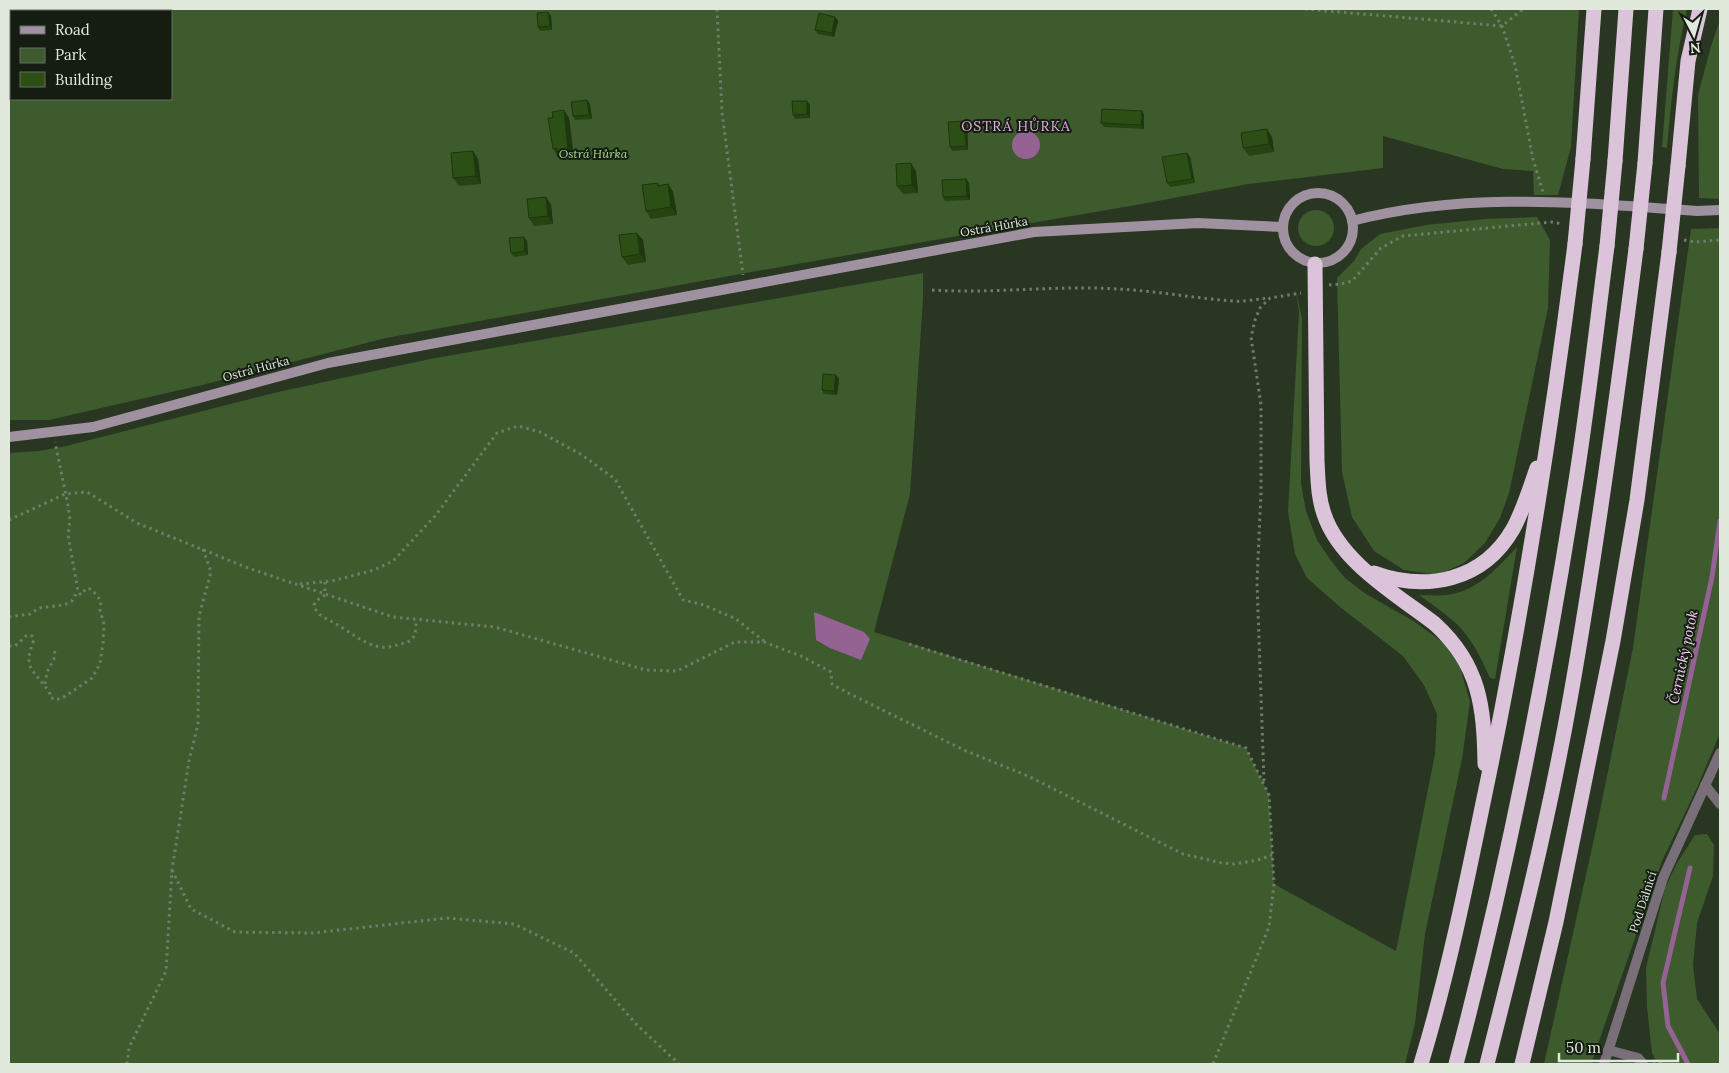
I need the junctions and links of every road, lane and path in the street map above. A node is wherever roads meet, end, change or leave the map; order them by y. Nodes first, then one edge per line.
1 (717, 9) edge
2 (1305, 9) edge
3 (1491, 9) edge
4 (1523, 9) edge
5 (1594, 9) edge
6 (1626, 9) edge
7 (1656, 9) edge
8 (1700, 9) edge
9 (1502, 26) junction
10 (1547, 201) junction
11 (1720, 210) edge
12 (1352, 221) junction
13 (1551, 222) dead end
14 (1282, 226) junction
15 (1316, 264) junction
16 (745, 285) junction
17 (1316, 288) junction
18 (932, 290) dead end
19 (1270, 298) junction
20 (1550, 429) junction
21 (53, 432) junction
22 (9, 437) edge
23 (65, 494) junction
24 (9, 520) edge
25 (203, 549) junction
26 (1360, 566) junction
27 (326, 582) junction
28 (297, 585) junction
29 (80, 594) junction
30 (325, 595) junction
31 (9, 618) edge
32 (416, 619) junction
33 (764, 642) junction
34 (909, 644) dead end
35 (9, 646) edge
36 (55, 649) dead end
37 (45, 685) junction
38 (1720, 754) edge
39 (1264, 785) junction
40 (1705, 786) junction
41 (1486, 791) junction
42 (1720, 804) edge
43 (1272, 855) junction
44 (172, 870) junction
45 (1608, 1050) junction
46 (1641, 1061) edge
47 (127, 1064) edge
48 (679, 1064) edge
49 (1213, 1064) edge
50 (1421, 1064) edge
51 (1456, 1064) edge
52 (1487, 1064) edge
53 (1522, 1064) edge
54 (1604, 1064) edge

1 - 16 path
2 - 9 path
3 - 9 path
4 - 9 path
5 - 20 highway, bridge
6 - 51 highway, bridge
7 - 52 highway, bridge
8 - 53 highway, bridge
9 - 10 path
10 - 11 main road
10 - 12 main road
12 - 14 main road
12 - 15 main road
13 - 17 path
14 - 15 main road
14 - 16 main road, Ostrá Hůrka
15 - 17 highway
16 - 21 main road, Ostrá Hůrka
17 - 19 path
17 - 26 highway
18 - 19 path
19 - 39 path
20 - 26 highway
20 - 41 highway
21 - 22 main road, Ostrá Hůrka
21 - 23 path
23 - 24 path
23 - 25 path
23 - 29 path
25 - 28 path
25 - 44 path
26 - 41 highway
27 - 28 path
27 - 30 path
27 - 33 path
28 - 30 path
29 - 31 path
29 - 37 path
30 - 32 path
30 - 32 path
32 - 33 path
33 - 43 path
34 - 39 path
35 - 37 path
36 - 37 path
38 - 40 street, Pod Dálnicí
39 - 43 path
40 - 42 street
40 - 45 street, Pod Dálnicí
41 - 50 highway
43 - 49 path
44 - 47 path
44 - 48 path
45 - 46 street
45 - 54 street, Pod Dálnicí

